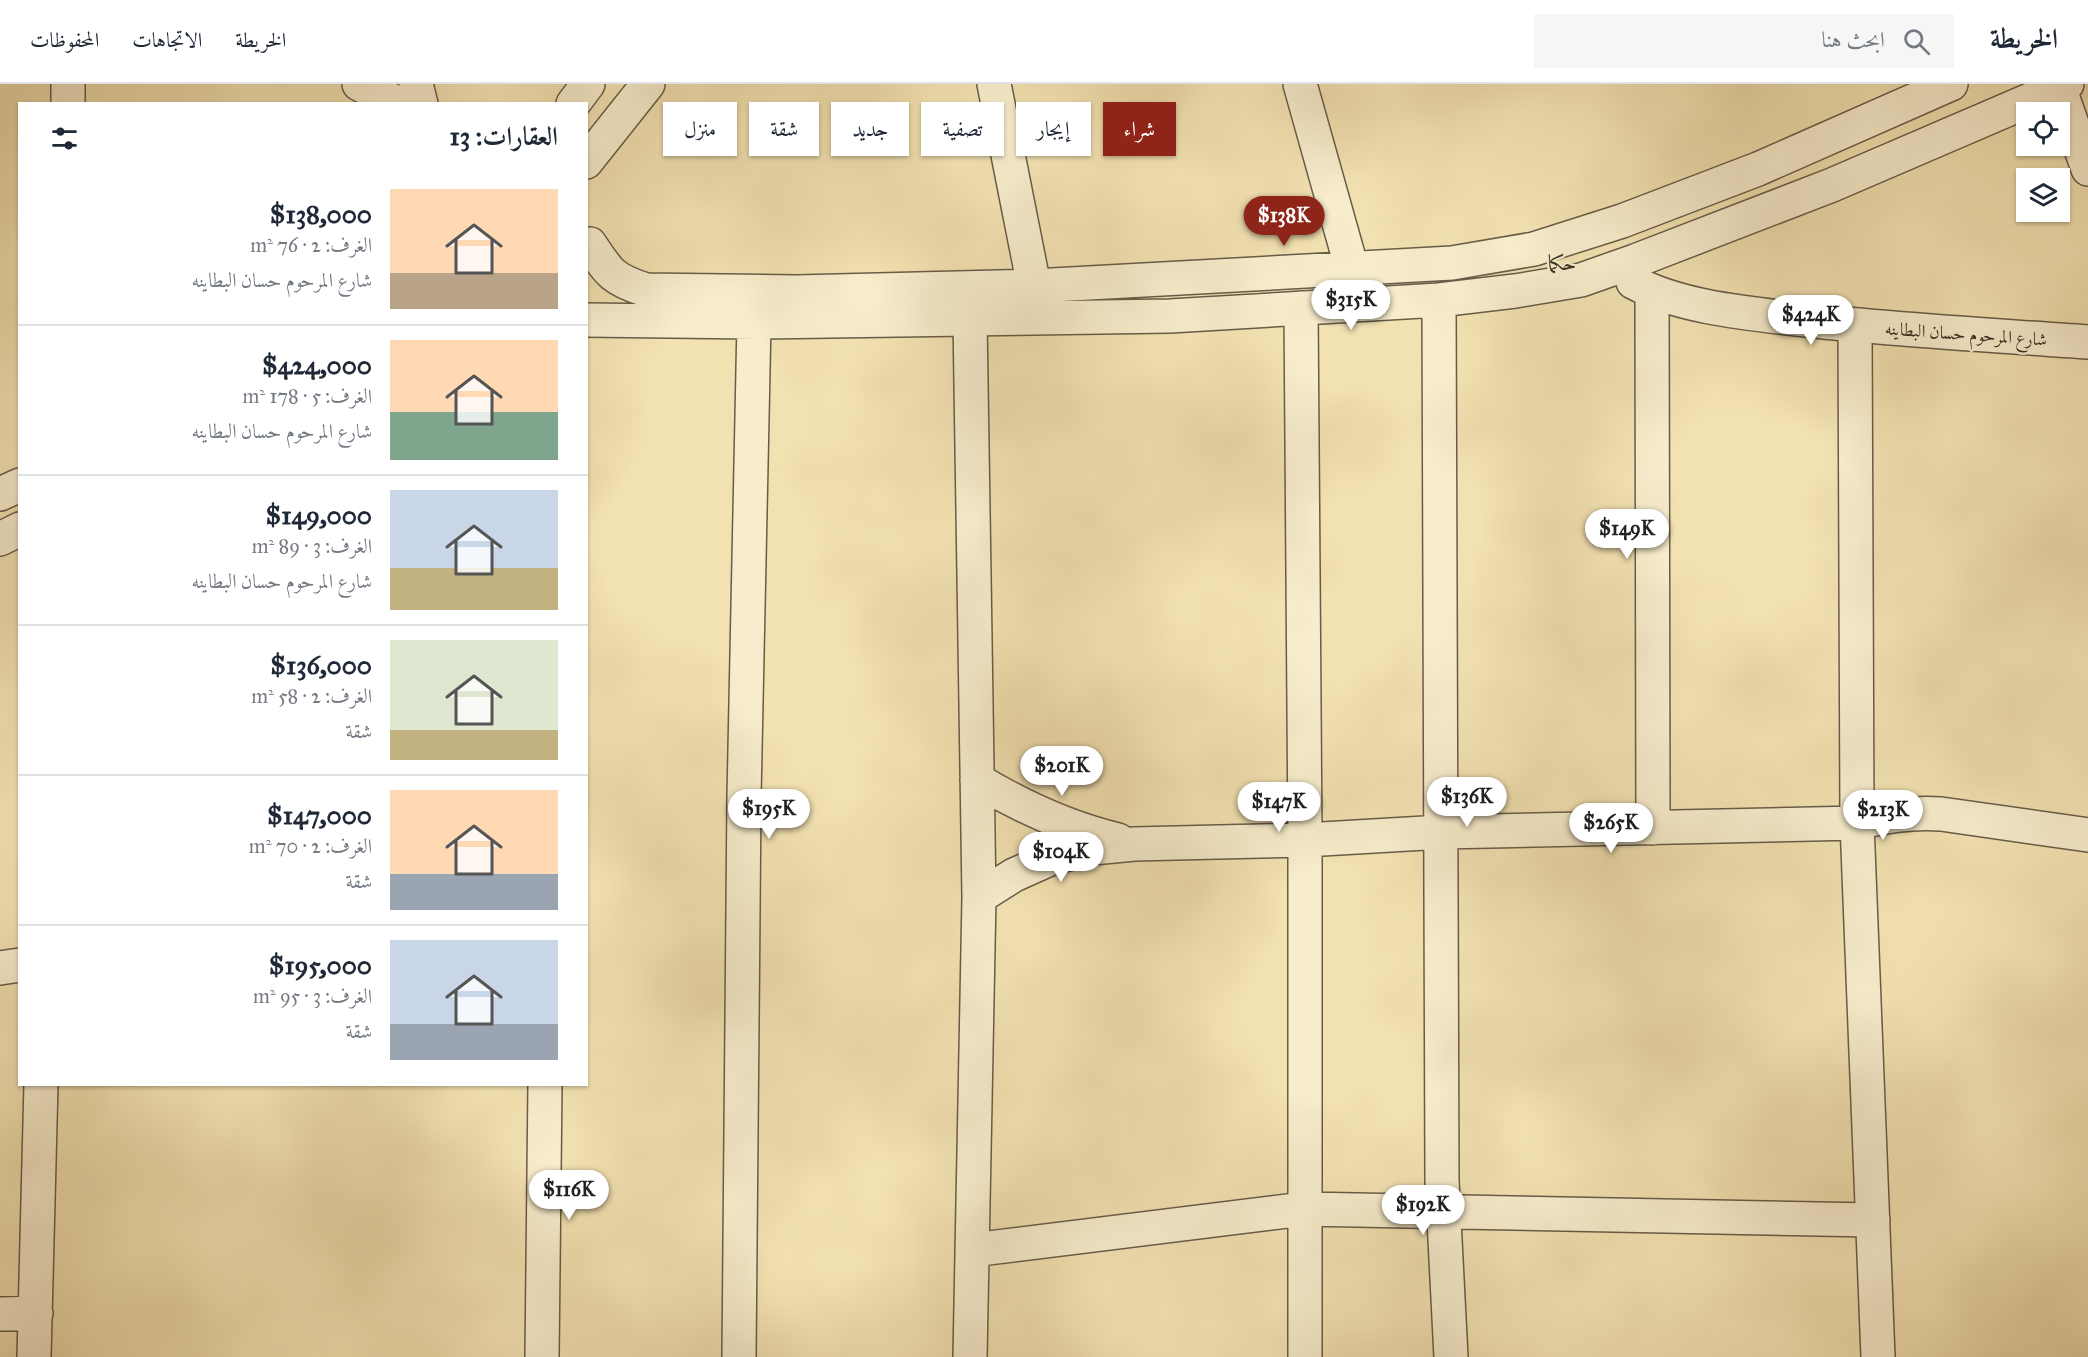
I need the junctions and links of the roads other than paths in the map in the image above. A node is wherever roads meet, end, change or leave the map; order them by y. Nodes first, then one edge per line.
1 (68, 84) edge
2 (359, 84) edge
3 (416, 84) edge
4 (588, 84) edge
5 (648, 84) edge
6 (994, 84) edge
7 (1300, 84) edge
8 (1951, 84) edge
9 (2063, 86) edge
10 (68, 102) edge
11 (395, 102) edge
12 (420, 102) edge
13 (574, 102) edge
14 (588, 159) edge
15 (2088, 169) edge
16 (1580, 236) junction
17 (588, 242) edge
18 (1352, 269) junction
19 (1610, 270) junction
20 (1034, 286) junction
21 (1652, 292) junction
22 (1439, 300) junction
23 (1301, 308) junction
24 (970, 318) junction
25 (588, 320) edge
26 (754, 322) junction
27 (1855, 326) junction
28 (2088, 342) edge
29 (18, 486) edge
30 (0, 494) edge
31 (18, 530) edge
32 (0, 538) edge
33 (977, 780) junction
34 (1857, 823) junction
35 (1653, 828) junction
36 (1442, 832) junction
37 (2088, 835) edge
38 (1305, 840) junction
39 (1134, 844) junction
40 (979, 897) junction
41 (18, 965) edge
42 (0, 968) edge
43 (41, 1086) edge
44 (545, 1086) edge
45 (1304, 1209) junction
46 (1443, 1211) junction
47 (1873, 1220) junction
48 (972, 1250) junction
49 (36, 1313) junction
50 (0, 1314) edge
51 (34, 1357) edge
52 (542, 1357) edge
53 (739, 1357) edge
54 (970, 1357) edge
55 (1305, 1357) edge
56 (1451, 1357) edge
57 (1878, 1357) edge

1 - 10 street
2 - 11 street
3 - 12 street
4 - 13 street
5 - 14 street
6 - 20 street
7 - 18 street
8 - 16 street
9 - 15 street
9 - 19 street
16 - 18 street
16 - 19 street, شارع المرحوم حسان البطاينه
17 - 20 street
18 - 20 street
19 - 21 street, شارع المرحوم حسان البطاينه
19 - 22 street
21 - 27 street, شارع المرحوم حسان البطاينه
21 - 35 street
22 - 23 street
22 - 36 street
23 - 24 street
23 - 38 street
24 - 26 street
24 - 33 street
25 - 26 street
26 - 53 street
27 - 28 street, شارع المرحوم حسان البطاينه
27 - 34 street
29 - 30 street
31 - 32 street
33 - 39 street
33 - 40 street
34 - 35 street
34 - 37 street
34 - 47 street
35 - 36 street
36 - 38 street
36 - 46 street
38 - 39 street
38 - 45 street
39 - 40 street
40 - 48 street
41 - 42 street
43 - 49 street
44 - 52 street
45 - 46 street
45 - 48 street
45 - 55 street
46 - 47 street
46 - 56 street
47 - 57 street
48 - 54 street
49 - 50 street
49 - 51 street

